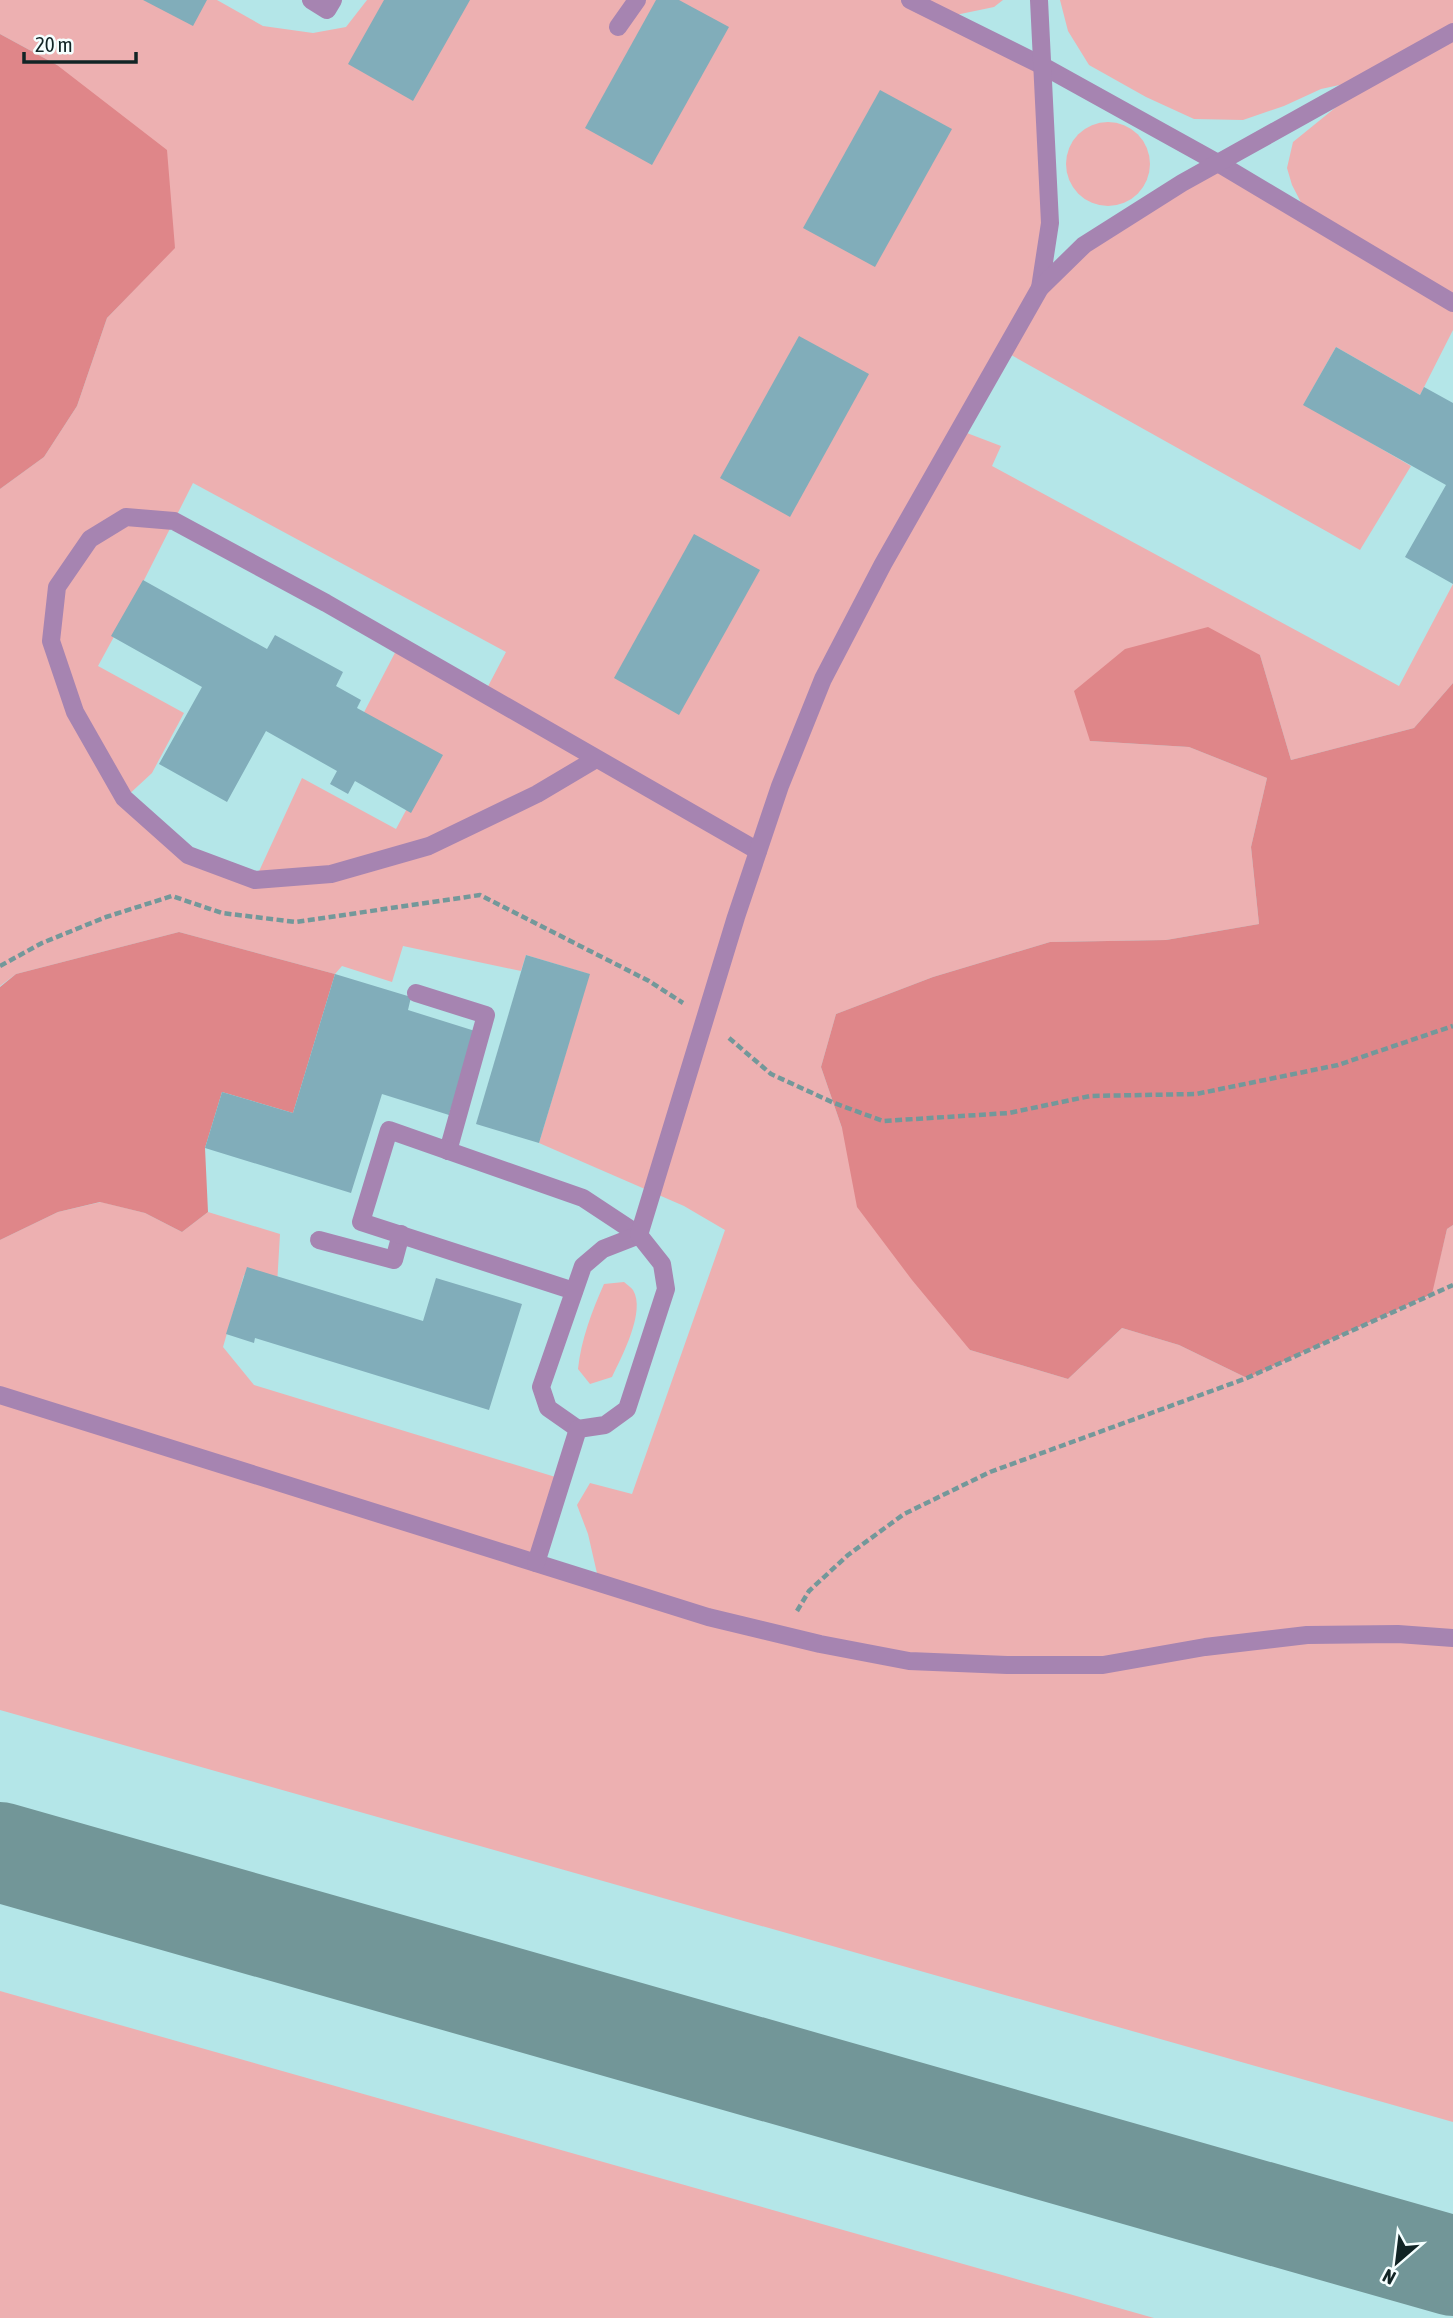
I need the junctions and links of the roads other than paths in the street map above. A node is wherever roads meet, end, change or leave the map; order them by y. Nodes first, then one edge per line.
1 (311, 0) edge
2 (334, 0) edge
3 (637, 0) edge
4 (911, 0) edge
5 (1039, 0) edge
6 (618, 27) dead end
7 (1453, 32) edge
8 (1043, 66) junction
9 (1218, 163) junction
10 (1040, 288) junction
11 (1453, 303) edge
12 (596, 759) junction
13 (758, 851) junction
14 (416, 993) dead end
15 (448, 1151) junction
16 (401, 1234) junction
17 (639, 1235) junction
18 (319, 1240) dead end
19 (574, 1291) junction
20 (0, 1395) edge
21 (578, 1429) junction
22 (536, 1563) junction
23 (1453, 1638) edge

1 - 2 lane
3 - 6 lane
4 - 8 lane
5 - 8 lane
7 - 9 lane
8 - 9 lane
8 - 10 lane
9 - 10 lane
9 - 11 lane
10 - 13 lane
12 - 12 lane
12 - 13 lane
13 - 17 lane
14 - 15 lane
15 - 16 lane
15 - 17 lane
16 - 18 lane
16 - 19 lane
17 - 19 lane
17 - 21 lane
19 - 21 lane
20 - 22 lane
21 - 22 lane
22 - 23 lane

